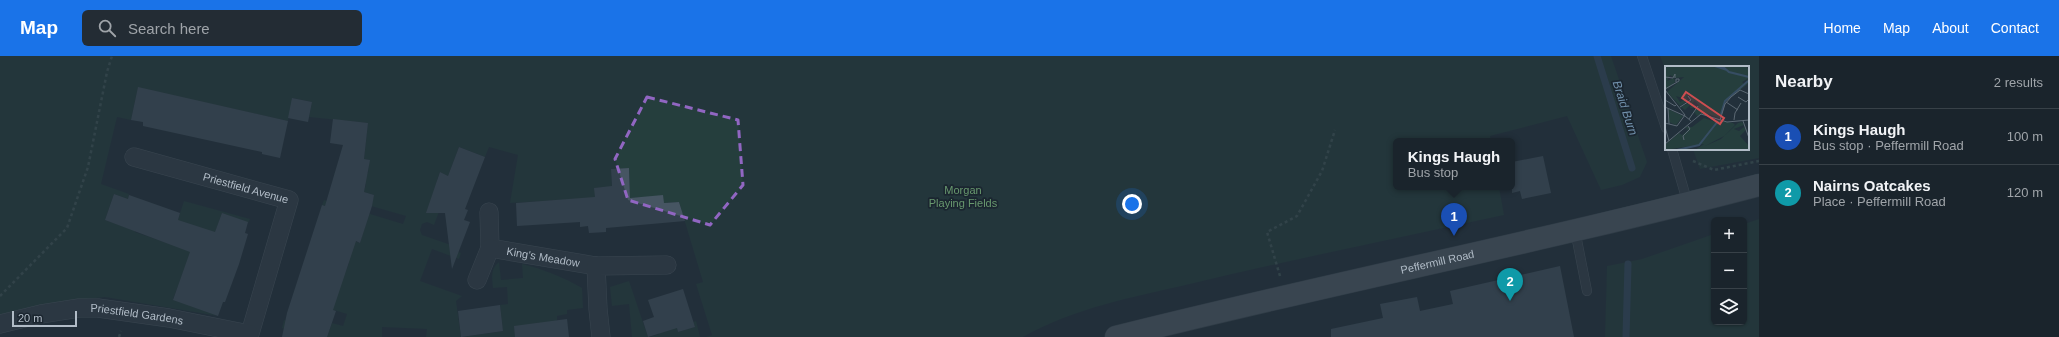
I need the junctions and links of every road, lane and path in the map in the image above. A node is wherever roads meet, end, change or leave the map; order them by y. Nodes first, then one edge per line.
1 (112, 56) edge
2 (1642, 56) edge
3 (1665, 125) edge
4 (1335, 130) dead end
5 (1673, 151) edge
6 (134, 157) dead end
7 (1759, 161) edge
8 (1759, 185) edge
9 (1688, 204) junction
10 (489, 212) dead end
11 (1576, 230) junction
12 (490, 248) junction
13 (667, 265) dead end
14 (596, 266) junction
15 (477, 280) dead end
16 (1587, 291) dead end
17 (0, 296) edge
18 (1286, 296) junction
19 (0, 324) edge
20 (249, 336) edge
21 (601, 337) edge
22 (1116, 337) edge

1 - 17 path
2 - 3 lane
4 - 18 path
5 - 7 path
5 - 9 lane
6 - 20 street, Priestfield Avenue
8 - 9 main road, Peffermill Road
9 - 11 main road, Peffermill Road
10 - 12 street
11 - 16 lane
11 - 18 main road, Peffermill Road
12 - 14 street, King's Meadow
12 - 15 street
13 - 14 street, King's Meadow
14 - 21 street
18 - 22 main road, Peffermill Road
19 - 20 street, Priestfield Gardens

